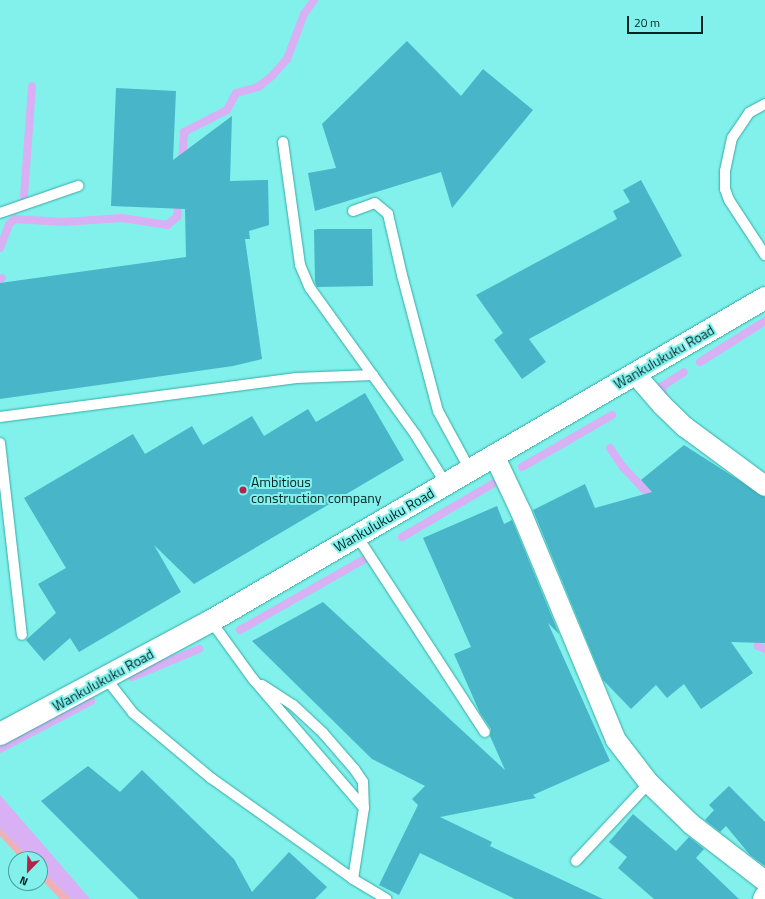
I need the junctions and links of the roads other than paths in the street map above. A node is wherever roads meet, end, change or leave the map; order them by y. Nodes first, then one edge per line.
1 (765, 104) edge
2 (283, 142) dead end
3 (78, 186) dead end
4 (353, 211) dead end
5 (0, 213) edge
6 (765, 255) edge
7 (765, 298) edge
8 (635, 374) junction
9 (372, 375) junction
10 (0, 417) edge
11 (0, 443) edge
12 (494, 455) junction
13 (470, 470) junction
14 (446, 484) junction
15 (765, 486) edge
16 (357, 536) junction
17 (211, 621) junction
18 (22, 635) dead end
19 (105, 677) junction
20 (253, 680) junction
21 (485, 732) dead end
22 (0, 734) edge
23 (649, 783) junction
24 (364, 808) junction
25 (576, 861) dead end
26 (353, 879) junction
27 (765, 881) edge
28 (765, 895) edge
29 (386, 899) edge
30 (763, 899) edge

1 - 6 lane
2 - 9 lane
3 - 5 lane
4 - 13 lane
7 - 8 main road, Wankulukuku Road
8 - 12 main road, Wankulukuku Road
8 - 15 street
9 - 10 lane
9 - 14 lane
11 - 18 lane
12 - 13 main road, Wankulukuku Road
12 - 23 street
13 - 14 main road, Wankulukuku Road
14 - 16 main road, Wankulukuku Road
16 - 17 main road, Wankulukuku Road
16 - 21 lane
17 - 19 main road, Wankulukuku Road
17 - 20 lane
19 - 22 main road, Wankulukuku Road
19 - 26 lane
20 - 24 lane
20 - 24 lane
23 - 25 lane
23 - 27 street
24 - 26 lane
26 - 29 lane
28 - 30 street

